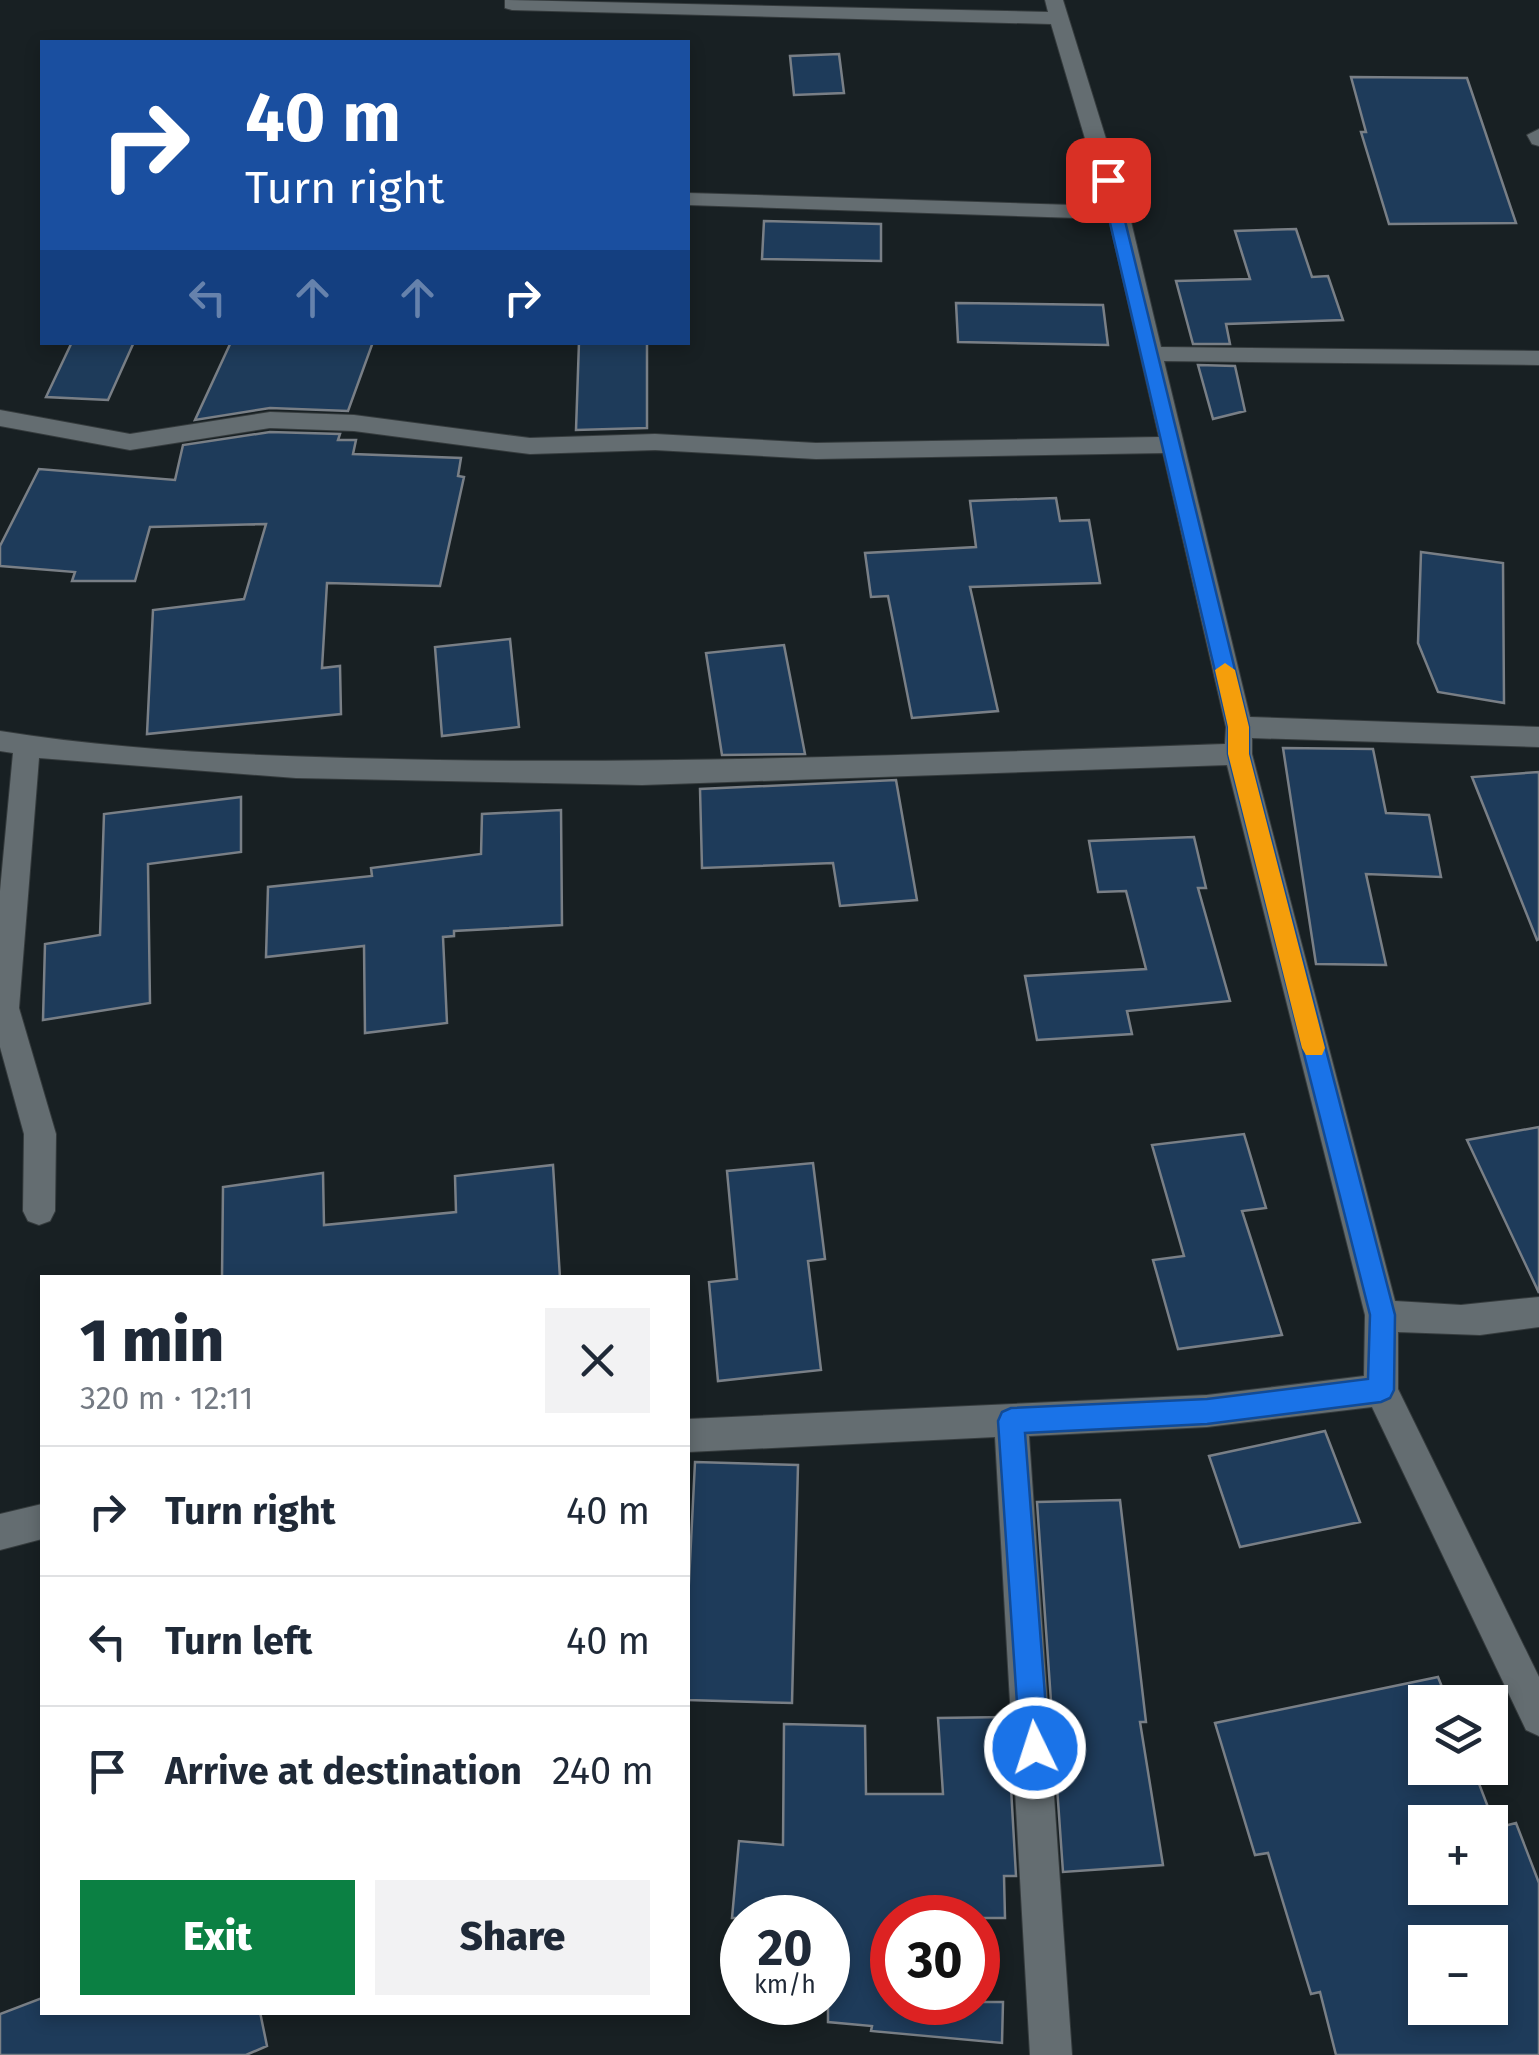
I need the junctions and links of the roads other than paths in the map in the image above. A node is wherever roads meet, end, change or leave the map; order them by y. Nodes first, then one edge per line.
1 (512, 4) dead end
2 (1056, 9) edge
3 (690, 199) edge
4 (1118, 213) junction
5 (1150, 354) junction
6 (1539, 358) edge
7 (0, 418) edge
8 (1172, 445) junction
9 (1539, 737) edge
10 (1238, 740) junction
11 (14, 743) edge
12 (40, 1211) dead end
13 (1539, 1312) edge
14 (1382, 1315) junction
15 (1381, 1390) junction
16 (1011, 1421) junction
17 (690, 1435) edge
18 (40, 1522) edge
19 (0, 1532) edge
20 (1539, 1717) edge
21 (1050, 2055) edge

1 - 2 street
2 - 4 street
3 - 4 street
4 - 5 street
5 - 6 street
5 - 8 street
7 - 8 street
8 - 10 street
9 - 10 street
10 - 11 street
10 - 14 street
11 - 12 street
13 - 14 street
14 - 15 street
15 - 16 street
15 - 20 street
16 - 17 street
16 - 21 street
18 - 19 street

